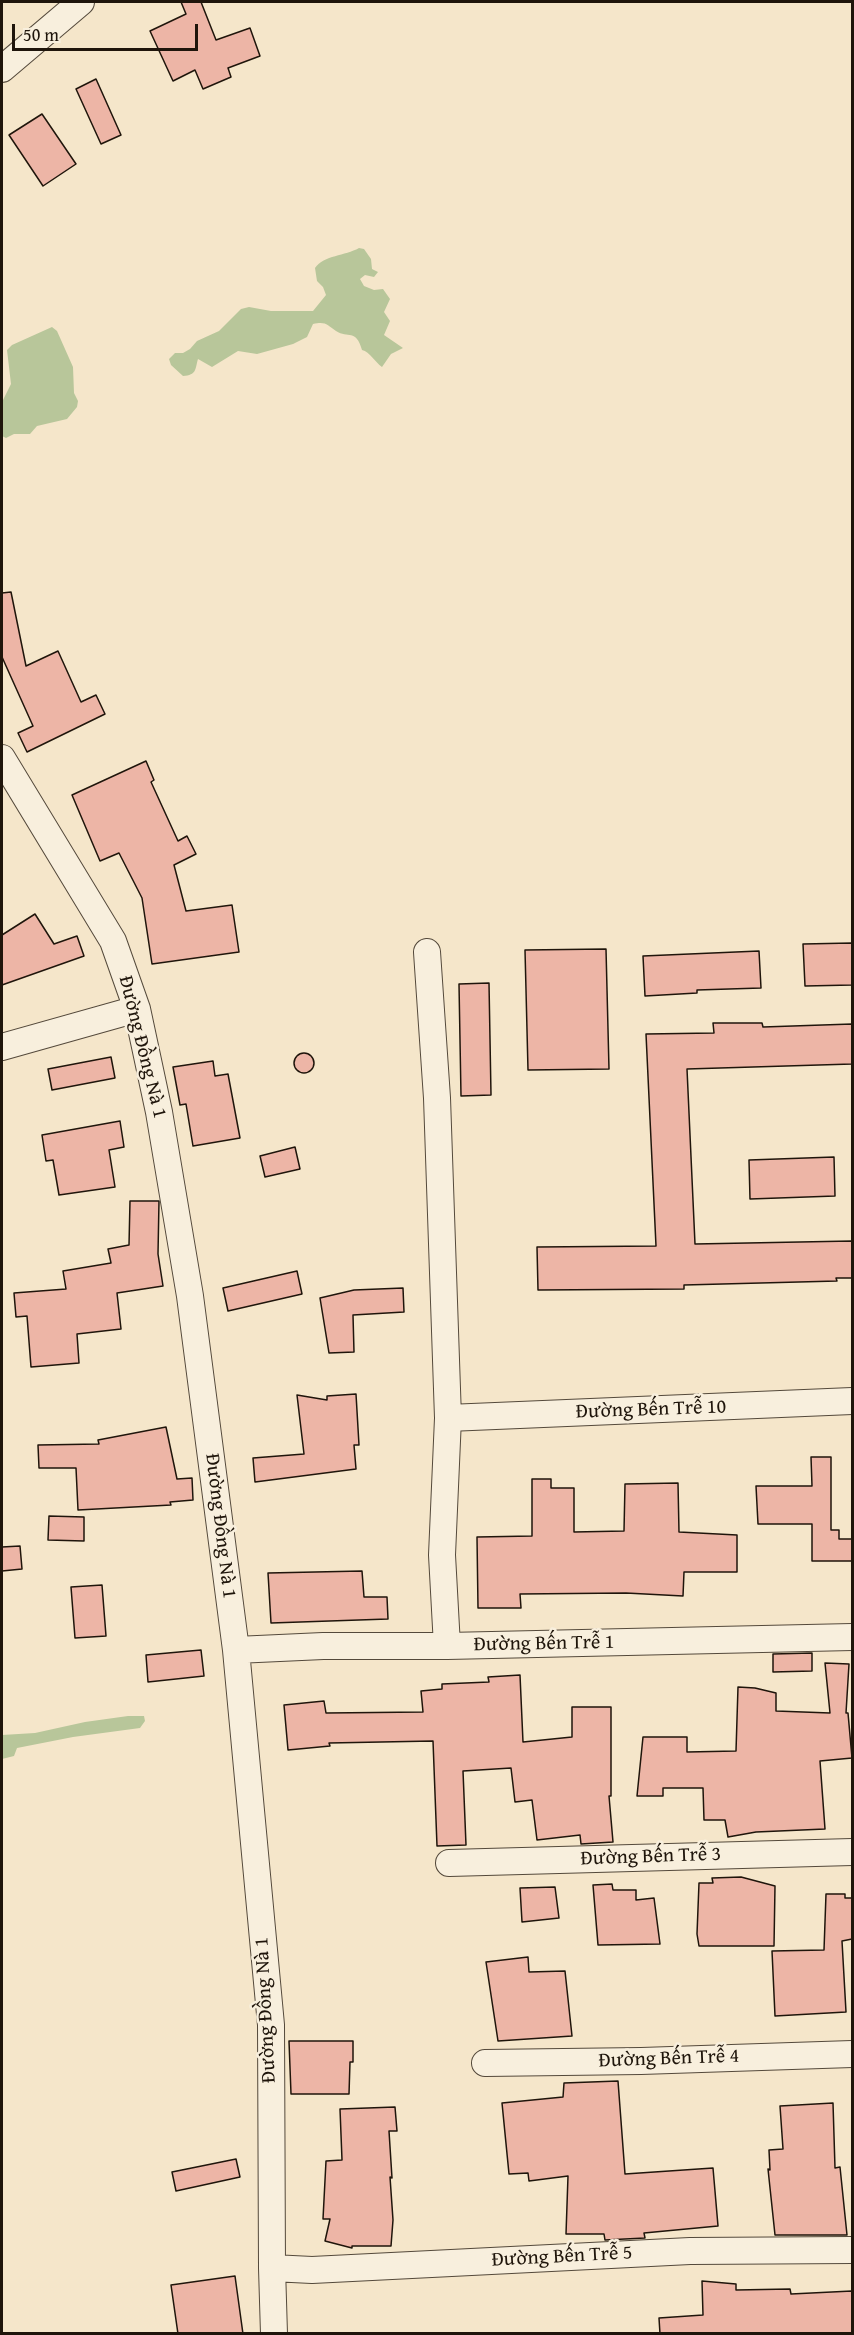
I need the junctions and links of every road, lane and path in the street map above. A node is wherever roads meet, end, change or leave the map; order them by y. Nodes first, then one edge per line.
1 (81, 2) edge
2 (2, 69) edge
3 (2, 758) edge
4 (428, 952) dead end
5 (136, 1009) junction
6 (2, 1047) edge
7 (852, 1401) edge
8 (448, 1418) junction
9 (852, 1637) edge
10 (447, 1646) junction
11 (236, 1650) junction
12 (852, 1852) edge
13 (449, 1863) dead end
14 (852, 2054) edge
15 (485, 2063) dead end
16 (852, 2250) edge
17 (272, 2268) junction
18 (274, 2334) edge

1 - 2 street
3 - 5 street, Đường Đồng Nà 1
4 - 8 street
5 - 6 street
5 - 11 street, Đường Đồng Nà 1
7 - 8 street, Đường Bến Trễ 10
8 - 10 street
9 - 10 street, Đường Bến Trễ 1
10 - 11 street, Đường Bến Trễ 1
11 - 17 street, Đường Đồng Nà 1
12 - 13 street, Đường Bến Trễ 3
14 - 15 street, Đường Bến Trễ 4
16 - 17 street, Đường Bến Trễ 5
17 - 18 street, Đường Đồng Nà 1

